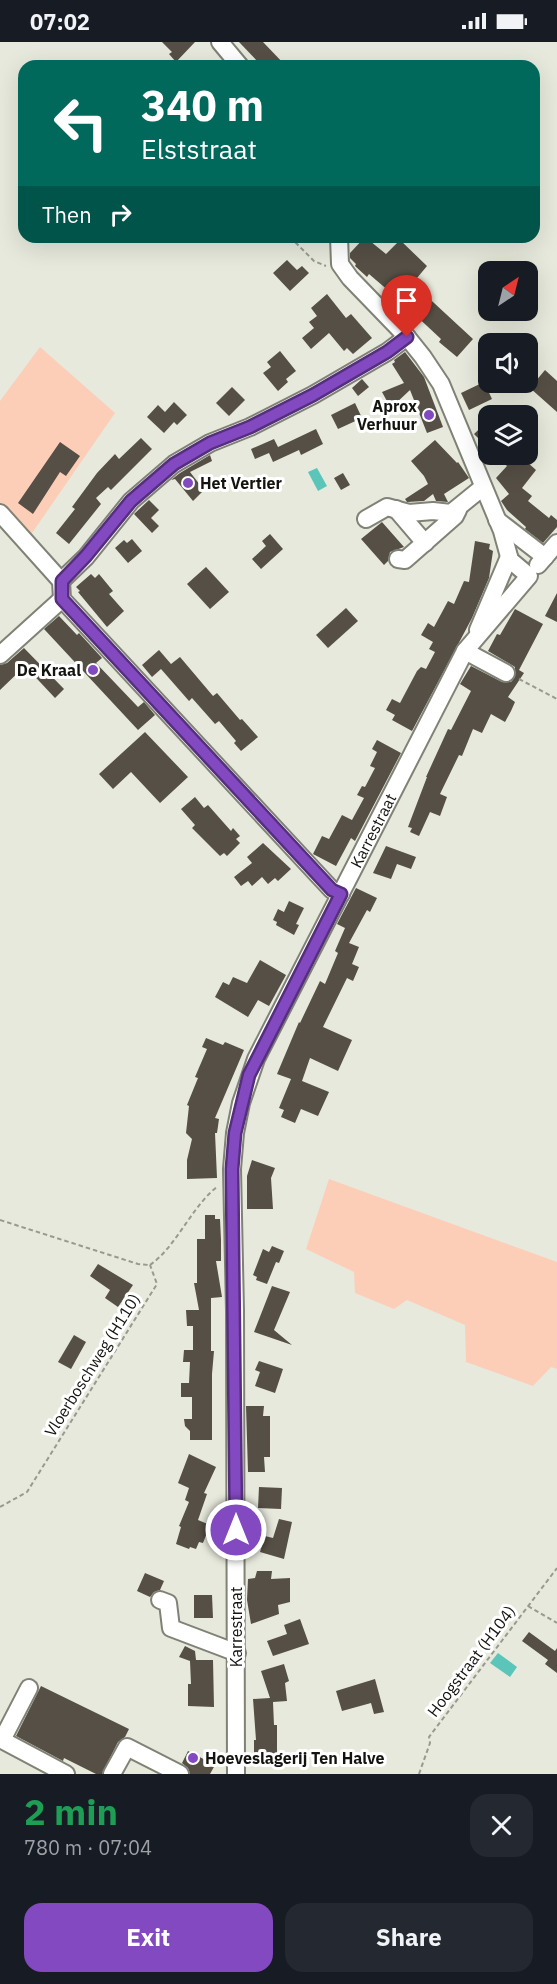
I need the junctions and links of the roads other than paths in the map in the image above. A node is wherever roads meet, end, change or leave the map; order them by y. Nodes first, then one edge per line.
1 (220, 42) edge
2 (235, 60) edge
3 (339, 243) edge
4 (407, 337) junction
5 (483, 487) junction
6 (396, 508) junction
7 (459, 509) junction
8 (0, 513) edge
9 (366, 519) dead end
10 (497, 520) junction
11 (425, 543) junction
12 (557, 543) edge
13 (509, 557) junction
14 (545, 557) junction
15 (398, 558) dead end
16 (529, 576) junction
17 (62, 581) junction
18 (62, 599) junction
19 (471, 644) junction
20 (0, 655) edge
21 (506, 672) road end
22 (341, 894) junction
23 (160, 1600) dead end
24 (237, 1653) junction
25 (29, 1688) dead end
26 (66, 1774) edge
27 (112, 1774) edge
28 (180, 1774) edge
29 (236, 1774) edge

1 - 2 street
3 - 4 street
4 - 5 street
4 - 17 street
5 - 7 street
5 - 10 street
6 - 7 street
6 - 9 street
6 - 11 street
7 - 11 street
8 - 17 street
10 - 13 street
10 - 14 street
11 - 15 street
12 - 14 street, Karrestraat
13 - 16 street
13 - 19 street, Karrestraat
14 - 16 street, Karrestraat
16 - 19 street, Karrestraat
17 - 18 street
18 - 20 street
18 - 22 street
19 - 21 street
19 - 22 street, Karrestraat
22 - 24 street, Karrestraat
23 - 24 street
24 - 29 street, Karrestraat
25 - 26 street
27 - 28 street

